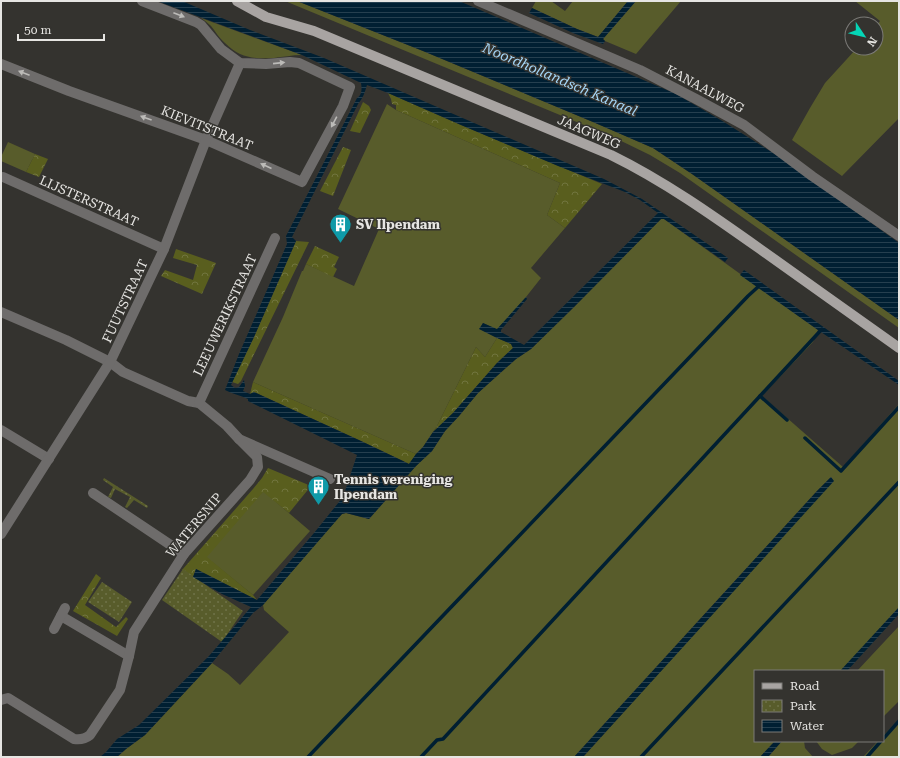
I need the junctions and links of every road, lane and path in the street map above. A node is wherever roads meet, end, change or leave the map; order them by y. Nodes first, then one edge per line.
1 (142, 1) edge
2 (237, 1) edge
3 (478, 1) edge
4 (240, 63) junction
5 (1, 64) edge
6 (206, 140) junction
7 (3, 177) dead end
8 (899, 236) edge
9 (276, 238) dead end
10 (164, 249) junction
11 (1, 312) edge
12 (899, 348) edge
13 (110, 362) junction
14 (198, 403) junction
15 (1, 430) edge
16 (239, 439) junction
17 (49, 459) junction
18 (330, 479) dead end
19 (93, 493) dead end
20 (1, 534) edge
21 (184, 554) junction
22 (54, 629) dead end
23 (129, 656) junction
24 (1, 700) edge

1 -> 4 street
2 - 12 main road, JAAGWEG
3 - 8 street, KANAALWEG
4 - 6 street, FUUTSTRAAT
4 -> 6 street, KIEVITSTRAAT
6 -> 5 street, KIEVITSTRAAT
6 - 10 street, FUUTSTRAAT
7 - 10 street, LIJSTERSTRAAT
9 - 14 street, LEEUWERIKSTRAAT
10 - 13 street, FUUTSTRAAT
11 - 13 street
13 - 14 street
13 - 17 street, FUUTSTRAAT
14 - 16 street, WATERSNIP
15 - 17 street
16 - 18 street
16 - 21 street, WATERSNIP
17 - 20 street, FUUTSTRAAT
19 - 21 street
21 - 23 street, WATERSNIP
22 - 23 street
23 - 24 street, WATERSNIP

